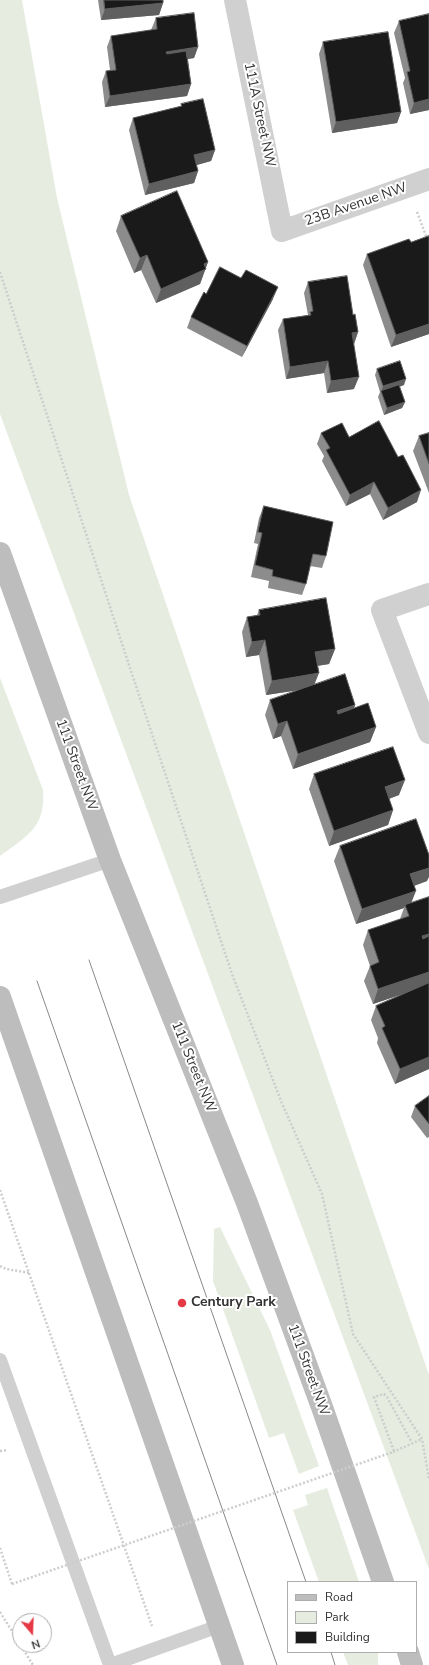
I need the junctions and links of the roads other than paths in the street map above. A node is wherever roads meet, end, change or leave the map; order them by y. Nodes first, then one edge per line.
1 (235, 0) edge
2 (429, 179) edge
3 (282, 231) joint
4 (2, 560) edge
5 (429, 594) edge
6 (429, 733) edge
7 (110, 860) junction
8 (0, 898) edge
9 (0, 997) edge
10 (0, 1360) edge
11 (383, 1581) edge
12 (219, 1626) junction
13 (408, 1653) edge
14 (110, 1665) edge
15 (233, 1665) edge
16 (412, 1665) edge

1 - 3 street, 111A Street NW
2 - 3 street, 23B Avenue NW
4 - 7 main road, 111 Street NW
5 - 6 street
7 - 8 lane
7 - 11 main road, 111 Street NW
9 - 12 main road
10 - 14 lane
12 - 14 lane
12 - 15 main road
13 - 16 main road

